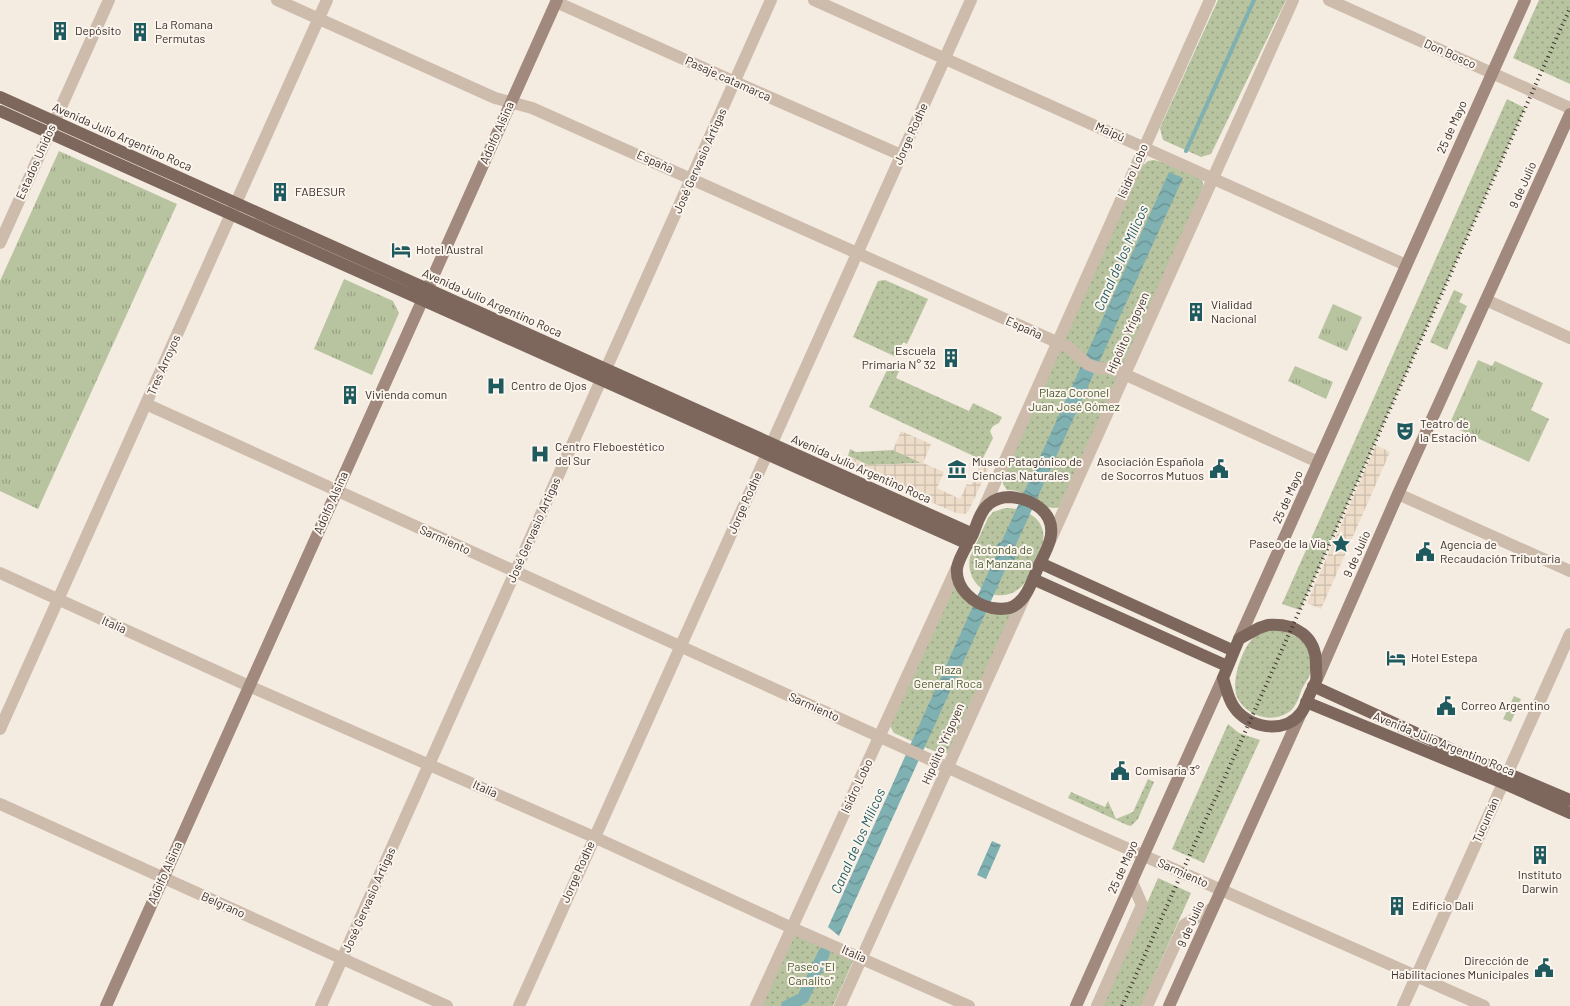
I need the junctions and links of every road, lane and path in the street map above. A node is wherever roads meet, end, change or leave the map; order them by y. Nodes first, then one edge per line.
1 (109, 0) edge
2 (277, 0) edge
3 (326, 0) edge
4 (772, 0) edge
5 (814, 0) edge
6 (971, 0) edge
7 (1210, 0) edge
8 (1293, 0) edge
9 (1330, 0) edge
10 (1524, 0) edge
11 (556, 1) edge
12 (318, 18) junction
13 (945, 58) junction
14 (1491, 73) junction
15 (735, 82) junction
16 (0, 97) edge
17 (511, 102) junction
18 (1570, 108) edge
19 (0, 111) edge
20 (1570, 114) edge
21 (52, 127) junction
22 (1144, 147) junction
23 (901, 155) junction
24 (692, 178) junction
25 (1213, 178) junction
26 (233, 209) junction
27 (0, 243) edge
28 (857, 252) junction
29 (1406, 265) junction
30 (424, 294) junction
31 (1486, 300) junction
32 (1570, 338) edge
33 (1057, 342) junction
34 (604, 375) junction
35 (1124, 375) junction
36 (146, 404) junction
37 (769, 448) junction
38 (1318, 462) junction
39 (336, 490) junction
40 (1398, 494) junction
41 (983, 510) junction
42 (970, 539) junction
43 (1050, 541) junction
44 (1040, 563) junction
45 (957, 567) junction
46 (1570, 571) edge
47 (516, 572) junction
48 (0, 573) edge
49 (1033, 579) junction
50 (1025, 596) junction
51 (58, 599) junction
52 (1570, 634) edge
53 (1236, 645) junction
54 (680, 646) junction
55 (1225, 672) junction
56 (1315, 683) junction
57 (249, 686) junction
58 (1304, 708) junction
59 (0, 729) edge
60 (880, 737) junction
61 (429, 764) junction
62 (948, 768) junction
63 (1506, 778) junction
64 (1570, 800) edge
65 (0, 804) edge
66 (1570, 813) edge
67 (594, 837) junction
68 (1143, 855) junction
69 (163, 878) junction
70 (1132, 882) junction
71 (1221, 890) junction
72 (1213, 908) junction
73 (792, 928) junction
74 (862, 957) junction
75 (342, 959) junction
76 (1417, 976) junction
77 (106, 1006) edge
78 (321, 1006) edge
79 (447, 1006) edge
80 (518, 1006) edge
81 (756, 1006) edge
82 (840, 1006) edge
83 (969, 1006) edge
84 (1076, 1006) edge
85 (1097, 1006) edge
86 (1148, 1006) edge
87 (1169, 1006) edge
88 (1403, 1006) edge
89 (1484, 1006) edge

1 - 21 street, Estados Unidos
2 - 12 street, España
3 - 12 street, Tres Arroyos
4 - 15 street, José Gervasio Artigas
5 - 13 street, Maipú
6 - 13 street, Jorge Rodhe
7 - 22 street, Isidro Lobo
8 - 25 street, Hipólito Yrigoyen
9 - 14 street, Don Bosco
10 - 14 main road, 25 de Mayo
11 - 15 street, Pasaje catamarca
11 - 17 main road, Adolfo Alsina
12 - 17 street, España
12 - 26 street, Tres Arroyos
13 - 22 street, Maipú
13 - 23 street, Jorge Rodhe
14 - 18 street, Don Bosco
14 - 29 main road, 25 de Mayo
15 - 23 street, Pasaje catamarca
15 - 24 street, José Gervasio Artigas
16 - 21 main road, Avenida Julio Argentino Roca
17 - 24 street, España
17 - 30 main road, Adolfo Alsina
19 - 21 main road, Avenida Julio Argentino Roca
20 - 31 main road, 9 de Julio
21 - 26 main road, Avenida Julio Argentino Roca
21 - 27 street, Estados Unidos
22 - 25 street, Maipú
22 - 33 street, Isidro Lobo
23 - 28 street, Jorge Rodhe
24 - 28 street, España
24 - 34 street, José Gervasio Artigas
25 - 29 street, Maipú
25 - 35 street, Hipólito Yrigoyen
26 - 30 main road, Avenida Julio Argentino Roca
26 - 36 street, Tres Arroyos
28 - 33 street, España
28 - 37 street, Jorge Rodhe
29 - 38 main road, 25 de Mayo
30 - 34 main road, Avenida Julio Argentino Roca
30 - 39 main road, Adolfo Alsina
31 - 32 street
31 - 40 main road, 9 de Julio
33 - 35 street, España
33 - 41 street, Isidro Lobo
34 - 37 main road, Avenida Julio Argentino Roca
34 - 47 street, José Gervasio Artigas
35 - 38 street
35 - 43 street, Hipólito Yrigoyen
36 - 39 street, Sarmiento
36 - 51 street, Tres Arroyos
37 - 42 main road, Avenida Julio Argentino Roca
37 - 54 street, Jorge Rodhe
38 - 53 main road, 25 de Mayo
39 - 47 street, Sarmiento
39 - 57 main road, Adolfo Alsina
40 - 46 street
40 - 56 main road, 9 de Julio
41 - 42 main road
41 - 43 main road
42 - 45 main road
43 - 44 main road, Hipólito Yrigoyen
44 - 49 main road, Hipólito Yrigoyen
44 - 53 main road
45 - 50 main road
45 - 60 street, Isidro Lobo
47 - 54 street, Sarmiento
47 - 61 street, José Gervasio Artigas
48 - 51 street, Italia
49 - 50 main road, Hipólito Yrigoyen
49 - 55 main road
50 - 62 street, Hipólito Yrigoyen
51 - 57 street, Italia
51 - 59 street, Tres Arroyos
52 - 63 street, Tucumán
53 - 55 main road, 25 de Mayo
53 - 56 main road
54 - 60 street, Sarmiento
54 - 67 street, Jorge Rodhe
55 - 58 main road
55 - 68 main road, 25 de Mayo
56 - 58 main road, 9 de Julio
56 - 63 main road, Avenida Julio Argentino Roca
57 - 61 street, Italia
57 - 69 main road, Adolfo Alsina
58 - 63 main road, Avenida Julio Argentino Roca
58 - 71 main road, 9 de Julio
60 - 62 street, Sarmiento
60 - 73 street, Isidro Lobo
61 - 67 street, Italia
61 - 75 street, José Gervasio Artigas
62 - 68 street, Sarmiento
62 - 74 street, Hipólito Yrigoyen
63 - 64 main road, Avenida Julio Argentino Roca
63 - 66 main road, Avenida Julio Argentino Roca
63 - 76 street, Tucumán
65 - 69 street, Belgrano
67 - 73 street, Italia
67 - 80 street, Jorge Rodhe
68 - 70 main road, 25 de Mayo
68 - 71 street, Sarmiento
69 - 75 street, Belgrano
69 - 77 main road, Adolfo Alsina
70 - 84 main road, 25 de Mayo
70 - 85 street
71 - 72 main road, 9 de Julio
71 - 76 street, Sarmiento
72 - 86 street
72 - 87 main road, 9 de Julio
73 - 74 street, Italia
73 - 81 street, Isidro Lobo
74 - 82 street, Hipólito Yrigoyen
74 - 83 street, Italia
75 - 78 street, José Gervasio Artigas
75 - 79 street, Belgrano
76 - 88 street, Tucumán
76 - 89 street, Sarmiento

